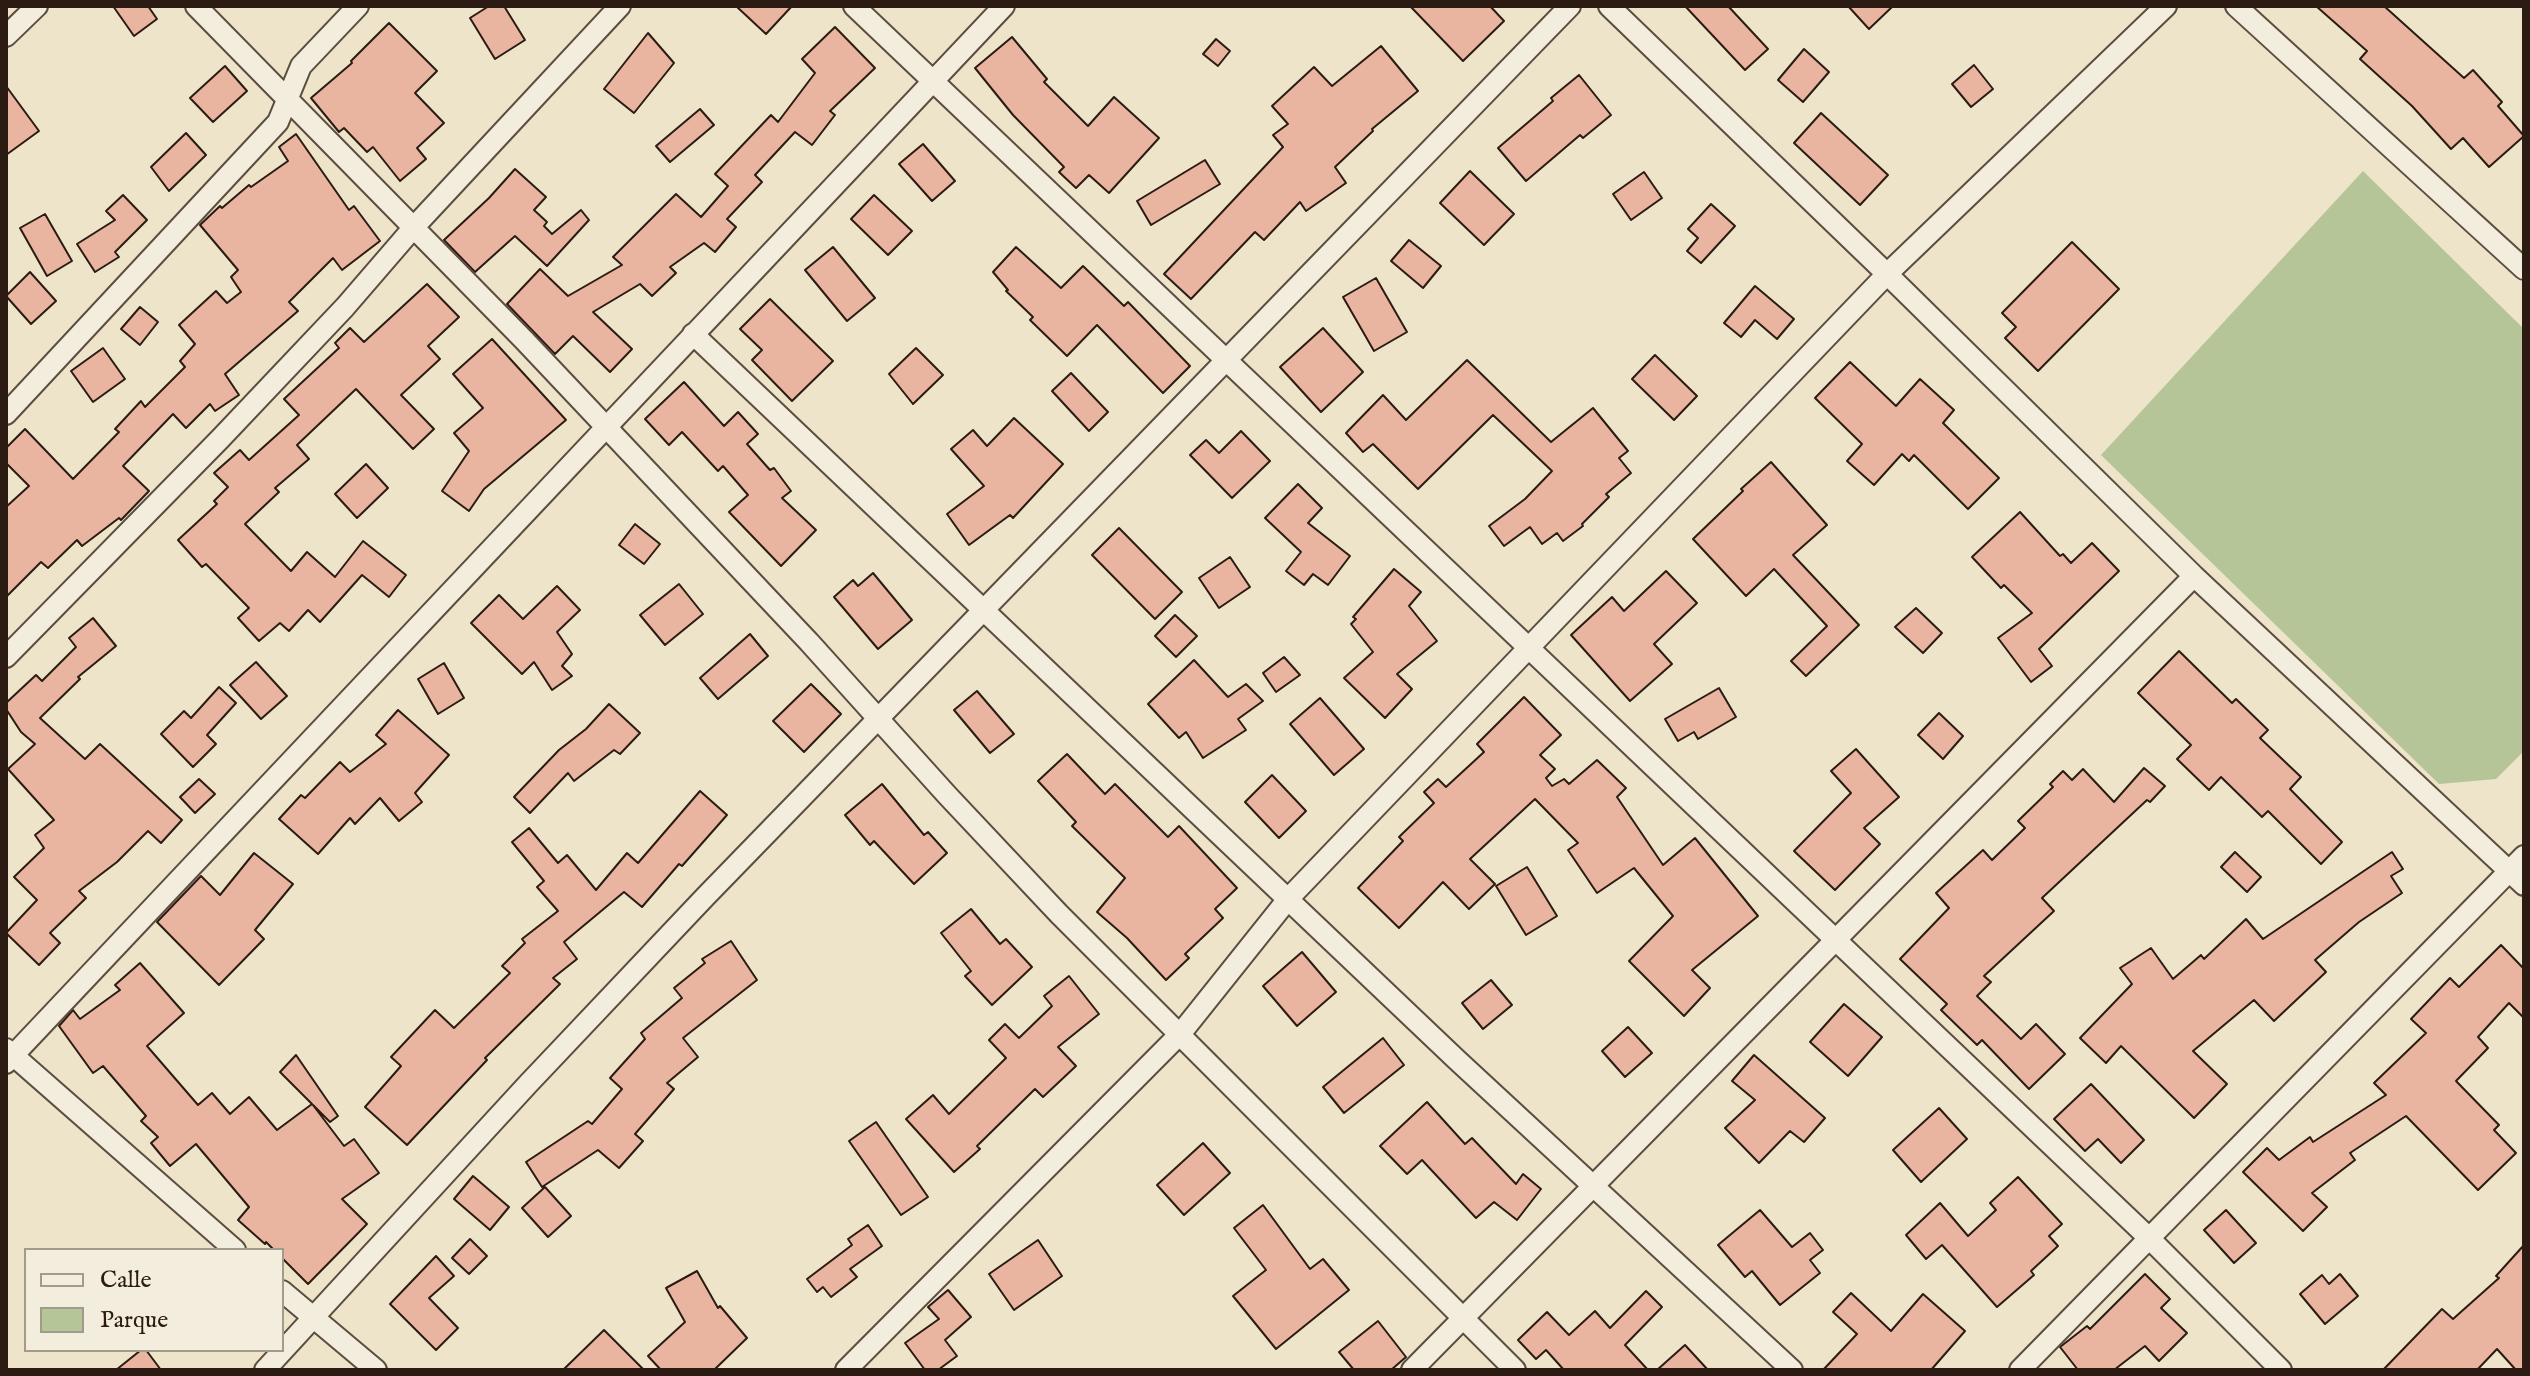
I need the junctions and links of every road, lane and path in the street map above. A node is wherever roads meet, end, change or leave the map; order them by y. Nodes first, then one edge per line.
1 (37, 6) edge
2 (196, 6) edge
3 (358, 6) edge
4 (620, 6) edge
5 (854, 6) edge
6 (1004, 6) edge
7 (1570, 6) edge
8 (1609, 6) edge
9 (2166, 6) edge
10 (2236, 6) edge
11 (6, 36) edge
12 (932, 82) junction
13 (288, 99) junction
14 (414, 227) junction
15 (2524, 269) edge
16 (1887, 274) junction
17 (693, 334) junction
18 (1224, 360) junction
19 (6, 414) edge
20 (607, 428) junction
21 (2194, 576) junction
22 (983, 609) junction
23 (1529, 649) junction
24 (6, 657) edge
25 (877, 718) junction
26 (2519, 871) edge
27 (1288, 899) junction
28 (1836, 941) junction
29 (1181, 1033) junction
30 (8, 1056) edge
31 (1594, 1187) junction
32 (2149, 1238) junction
33 (233, 1248) edge
34 (284, 1293) edge
35 (313, 1318) junction
36 (1463, 1318) junction
37 (284, 1349) edge
38 (282, 1352) edge
39 (265, 1370) edge
40 (376, 1370) edge
41 (846, 1370) edge
42 (1412, 1370) edge
43 (1515, 1370) edge
44 (1792, 1370) edge
45 (2020, 1370) edge
46 (2281, 1370) edge

1 - 11 street
2 - 13 street
3 - 13 street
4 - 14 street
5 - 12 street
6 - 12 street
7 - 18 street
8 - 16 street
9 - 16 street
10 - 15 street
12 - 17 street
12 - 18 street
13 - 14 street
13 - 19 street
14 - 20 street
14 - 24 street
16 - 21 street
16 - 23 street
17 - 20 street
17 - 22 street
18 - 22 street
18 - 23 street
20 - 25 street
20 - 30 street
21 - 26 street
21 - 28 street
22 - 25 street
22 - 27 street
23 - 27 street
23 - 28 street
25 - 29 street
25 - 35 street
26 - 32 street
27 - 29 street
27 - 31 street
28 - 31 street
28 - 32 street
29 - 36 street
29 - 41 street
30 - 33 street
31 - 36 street
31 - 44 street
32 - 45 street
32 - 46 street
34 - 35 street
35 - 37 street
35 - 40 street
36 - 42 street
36 - 43 street
38 - 39 street

